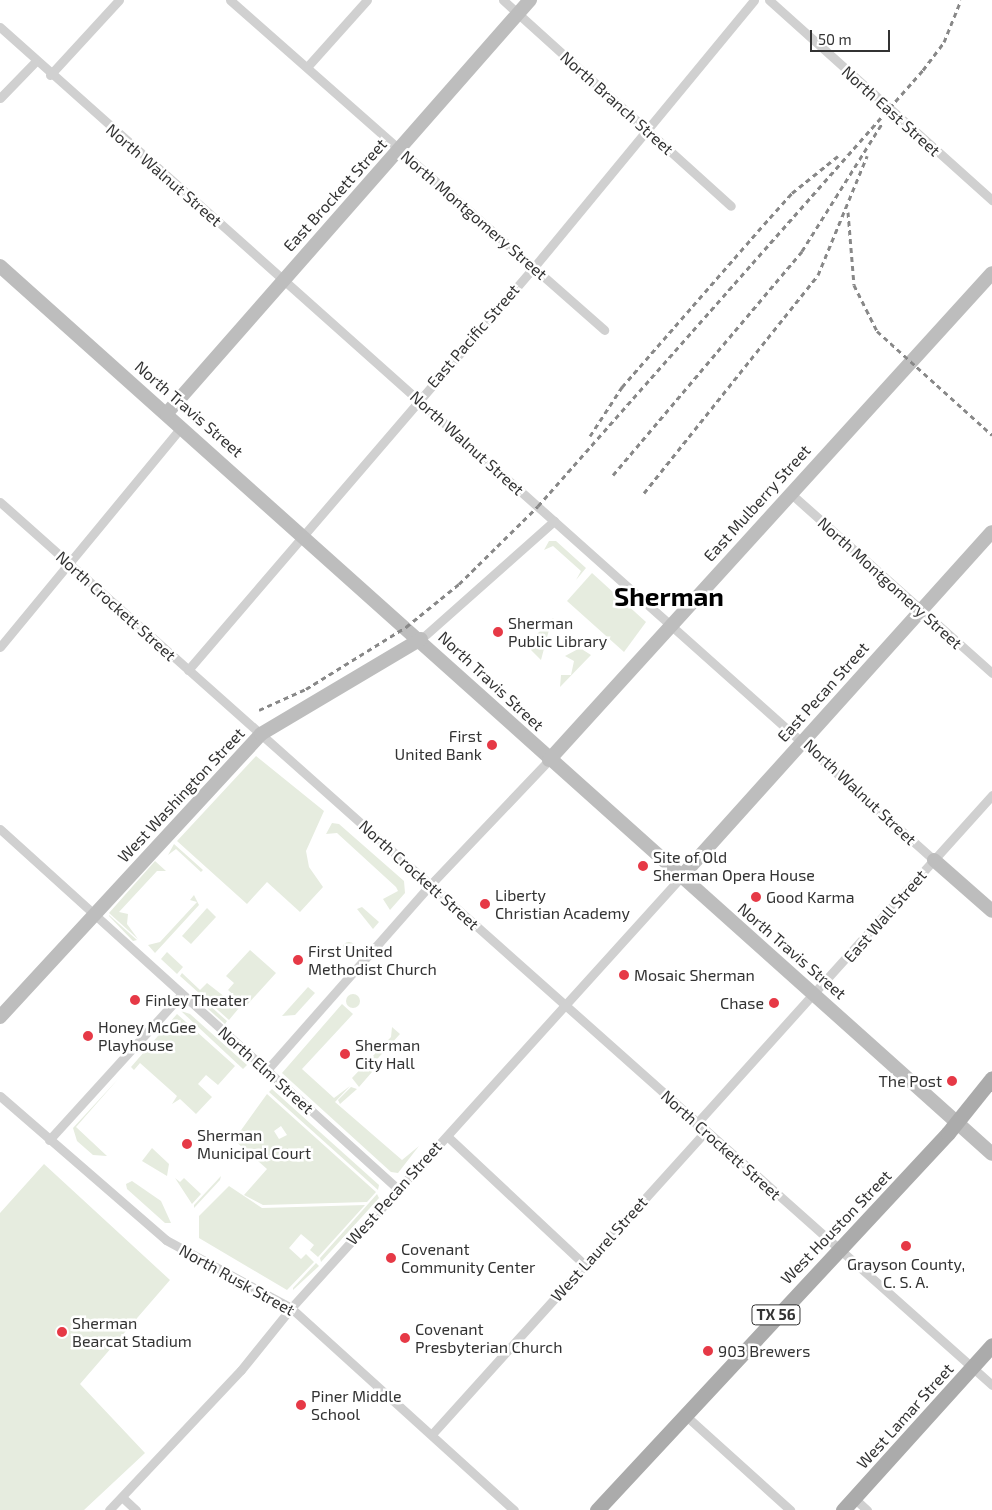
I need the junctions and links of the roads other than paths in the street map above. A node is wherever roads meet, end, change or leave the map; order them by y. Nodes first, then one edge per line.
1 (119, 0) edge
2 (230, 0) edge
3 (367, 0) edge
4 (504, 0) edge
5 (530, 0) edge
6 (754, 0) edge
7 (769, 0) edge
8 (519, 13) junction
9 (0, 28) edge
10 (35, 62) junction
11 (307, 67) junction
12 (50, 75) junction
13 (0, 98) edge
14 (647, 132) junction
15 (399, 149) junction
16 (992, 200) edge
17 (731, 206) dead end
18 (0, 266) edge
19 (534, 267) junction
20 (992, 272) edge
21 (284, 279) junction
22 (604, 330) dead end
23 (417, 399) junction
24 (167, 413) junction
25 (182, 426) junction
26 (789, 492) junction
27 (0, 502) edge
28 (554, 520) junction
29 (992, 532) edge
30 (306, 535) junction
31 (70, 564) junction
32 (920, 610) junction
33 (670, 625) junction
34 (421, 639) junction
35 (0, 647) edge
36 (188, 670) junction
37 (992, 672) edge
38 (261, 734) junction
39 (804, 740) junction
40 (550, 760) junction
41 (992, 795) edge
42 (0, 829) edge
43 (934, 860) junction
44 (681, 877) junction
45 (430, 885) junction
46 (992, 911) edge
47 (94, 916) junction
48 (182, 994) junction
49 (815, 995) junction
50 (565, 1004) junction
51 (0, 1017) edge
52 (266, 1071) junction
53 (992, 1078) edge
54 (0, 1096) edge
55 (956, 1122) junction
56 (696, 1124) junction
57 (705, 1132) junction
58 (447, 1136) junction
59 (49, 1140) junction
60 (992, 1154) edge
61 (398, 1188) junction
62 (837, 1249) junction
63 (584, 1264) junction
64 (291, 1308) junction
65 (992, 1345) edge
66 (972, 1367) junction
67 (992, 1385) edge
68 (686, 1415) junction
69 (433, 1433) junction
70 (123, 1498) junction
71 (854, 1498) junction
72 (109, 1510) edge
73 (136, 1510) edge
74 (514, 1510) edge
75 (597, 1510) edge
76 (790, 1510) edge
77 (843, 1510) edge
78 (868, 1510) edge

1 - 12 street
2 - 11 street, North Montgomery Street
3 - 11 street
4 - 8 street, North Branch Street
5 - 8 street, East Brockett Street
6 - 14 street, East Pacific Street
7 - 16 street, North East Street
8 - 14 street, North Branch Street
8 - 15 street, East Brockett Street
9 - 10 street, North Walnut Street
10 - 12 street, North Walnut Street
10 - 13 street
11 - 15 street, North Montgomery Street
12 - 21 street, North Walnut Street
14 - 17 street, North Branch Street
14 - 19 street, East Pacific Street
15 - 19 street, North Montgomery Street
15 - 21 street, East Brockett Street
18 - 24 street, North Travis Street
19 - 22 street, North Montgomery Street
19 - 23 street, East Pacific Street
20 - 26 street, East Mulberry Street
21 - 23 street, North Walnut Street
21 - 24 street, East Brockett Street
23 - 28 street, North Walnut Street
23 - 30 street, East Pacific Street
24 - 25 street, North Travis Street
25 - 30 street, North Travis Street
25 - 31 street
26 - 32 street, North Montgomery Street
26 - 33 street, East Mulberry Street
27 - 31 street, North Crockett Street
28 - 33 street, North Walnut Street
28 - 34 street
29 - 32 street, East Pecan Street
30 - 34 street, North Travis Street
30 - 36 street, East Pacific Street
31 - 35 street
31 - 36 street, North Crockett Street
32 - 37 street, North Montgomery Street
32 - 39 street, East Pecan Street
33 - 39 street, North Walnut Street
33 - 40 street, East Mulberry Street
34 - 38 street, West Washington Street
34 - 40 street, North Travis Street
36 - 38 street, North Crockett Street
38 - 45 street, North Crockett Street
38 - 47 street, West Washington Street
39 - 43 street, North Walnut Street
39 - 44 street, East Pecan Street
40 - 44 street, North Travis Street
40 - 45 street
41 - 43 street, East Wall Street
42 - 47 street, North Elm Street
43 - 46 street
43 - 49 street, East Wall Street
44 - 49 street, North Travis Street
44 - 50 street, West Pecan Street
45 - 50 street, North Crockett Street
45 - 52 street
47 - 48 street, North Elm Street
47 - 51 street, West Washington Street
48 - 52 street, North Elm Street
48 - 59 street
49 - 55 street, North Travis Street
49 - 56 street, East Wall Street
50 - 56 street, North Crockett Street
50 - 58 street, West Pecan Street
52 - 61 street, North Elm Street
53 - 55 main road, TX 56
54 - 59 street, North Rusk Street
55 - 60 street, North Travis Street
55 - 62 main road, West Houston Street / TX 56
56 - 57 street, North Crockett Street
57 - 62 street, North Crockett Street
57 - 63 street, West Laurel Street
58 - 61 street, West Pecan Street
58 - 63 street
59 - 64 street, North Rusk Street
61 - 64 street, West Pecan Street
62 - 66 street, North Crockett Street
62 - 68 main road, West Houston Street / TX 56
63 - 69 street, West Laurel Street
64 - 69 street, North Rusk Street
64 - 70 street, West Pecan Street
65 - 66 main road, West Lamar Street
66 - 67 street, North Crockett Street
66 - 71 main road, West Lamar Street
68 - 75 main road, West Houston Street / TX 56
68 - 76 street
69 - 74 street, North Rusk Street
70 - 72 street, West Pecan Street
70 - 73 street
71 - 77 main road, West Lamar Street
71 - 78 street

